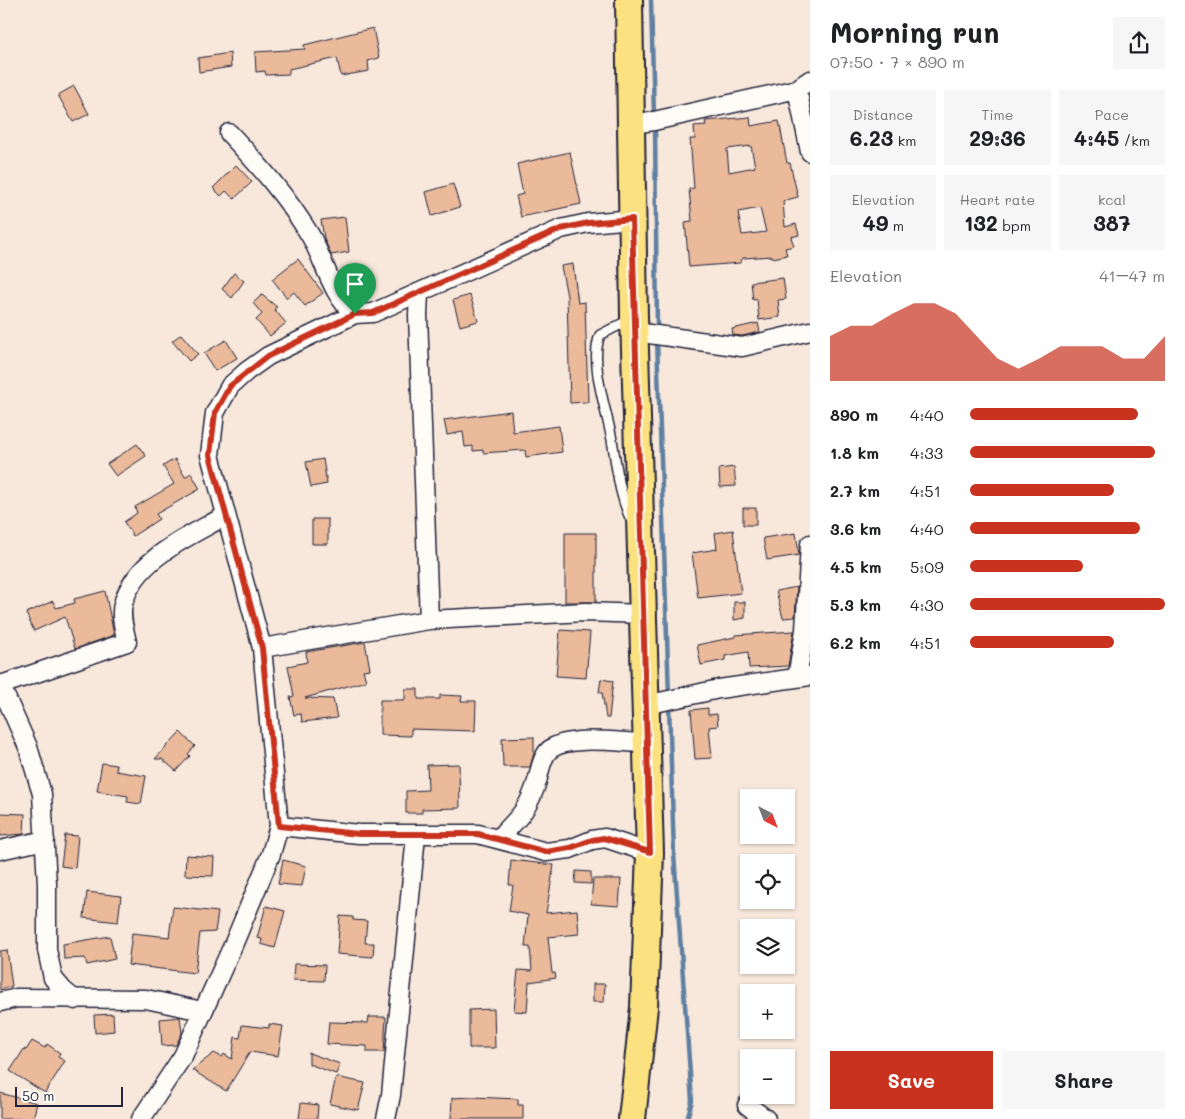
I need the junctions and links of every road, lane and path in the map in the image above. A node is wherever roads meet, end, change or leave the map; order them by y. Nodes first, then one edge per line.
1 (629, 0) edge
2 (803, 85) edge
3 (631, 124) junction
4 (229, 133) dead end
5 (810, 152) edge
6 (632, 219) junction
7 (419, 292) junction
8 (400, 301) junction
9 (355, 314) junction
10 (418, 315) junction
11 (634, 325) junction
12 (810, 332) edge
13 (224, 516) junction
14 (641, 540) junction
15 (810, 544) edge
16 (643, 614) junction
17 (429, 620) junction
18 (262, 648) junction
19 (804, 677) edge
20 (0, 684) edge
21 (646, 705) junction
22 (647, 743) junction
23 (279, 826) junction
24 (416, 835) junction
25 (499, 838) junction
26 (45, 840) junction
27 (0, 850) edge
28 (650, 852) junction
29 (75, 1000) junction
30 (0, 1002) edge
31 (202, 1011) junction
32 (747, 1105) dead end
33 (140, 1119) edge
34 (386, 1119) edge
35 (632, 1119) edge
36 (766, 1119) edge

1 - 3 main road
2 - 3 street
2 - 5 street
3 - 6 main road
4 - 9 street
6 - 7 street
6 - 11 main road
7 - 8 street
7 - 10 street
8 - 9 street
8 - 10 street
9 - 13 street
10 - 17 street
11 - 12 street
11 - 14 main road
11 - 14 lane
13 - 18 street
13 - 20 street
14 - 16 main road
15 - 19 street
16 - 17 street
16 - 21 main road
17 - 18 street
18 - 23 street
19 - 21 street
20 - 26 street
21 - 22 main road
22 - 25 street
22 - 28 main road
23 - 24 street
23 - 31 street
24 - 25 street
24 - 34 street
25 - 28 street
26 - 27 street
26 - 29 street
28 - 35 main road
29 - 30 street
29 - 31 street
31 - 33 street
32 - 36 street

